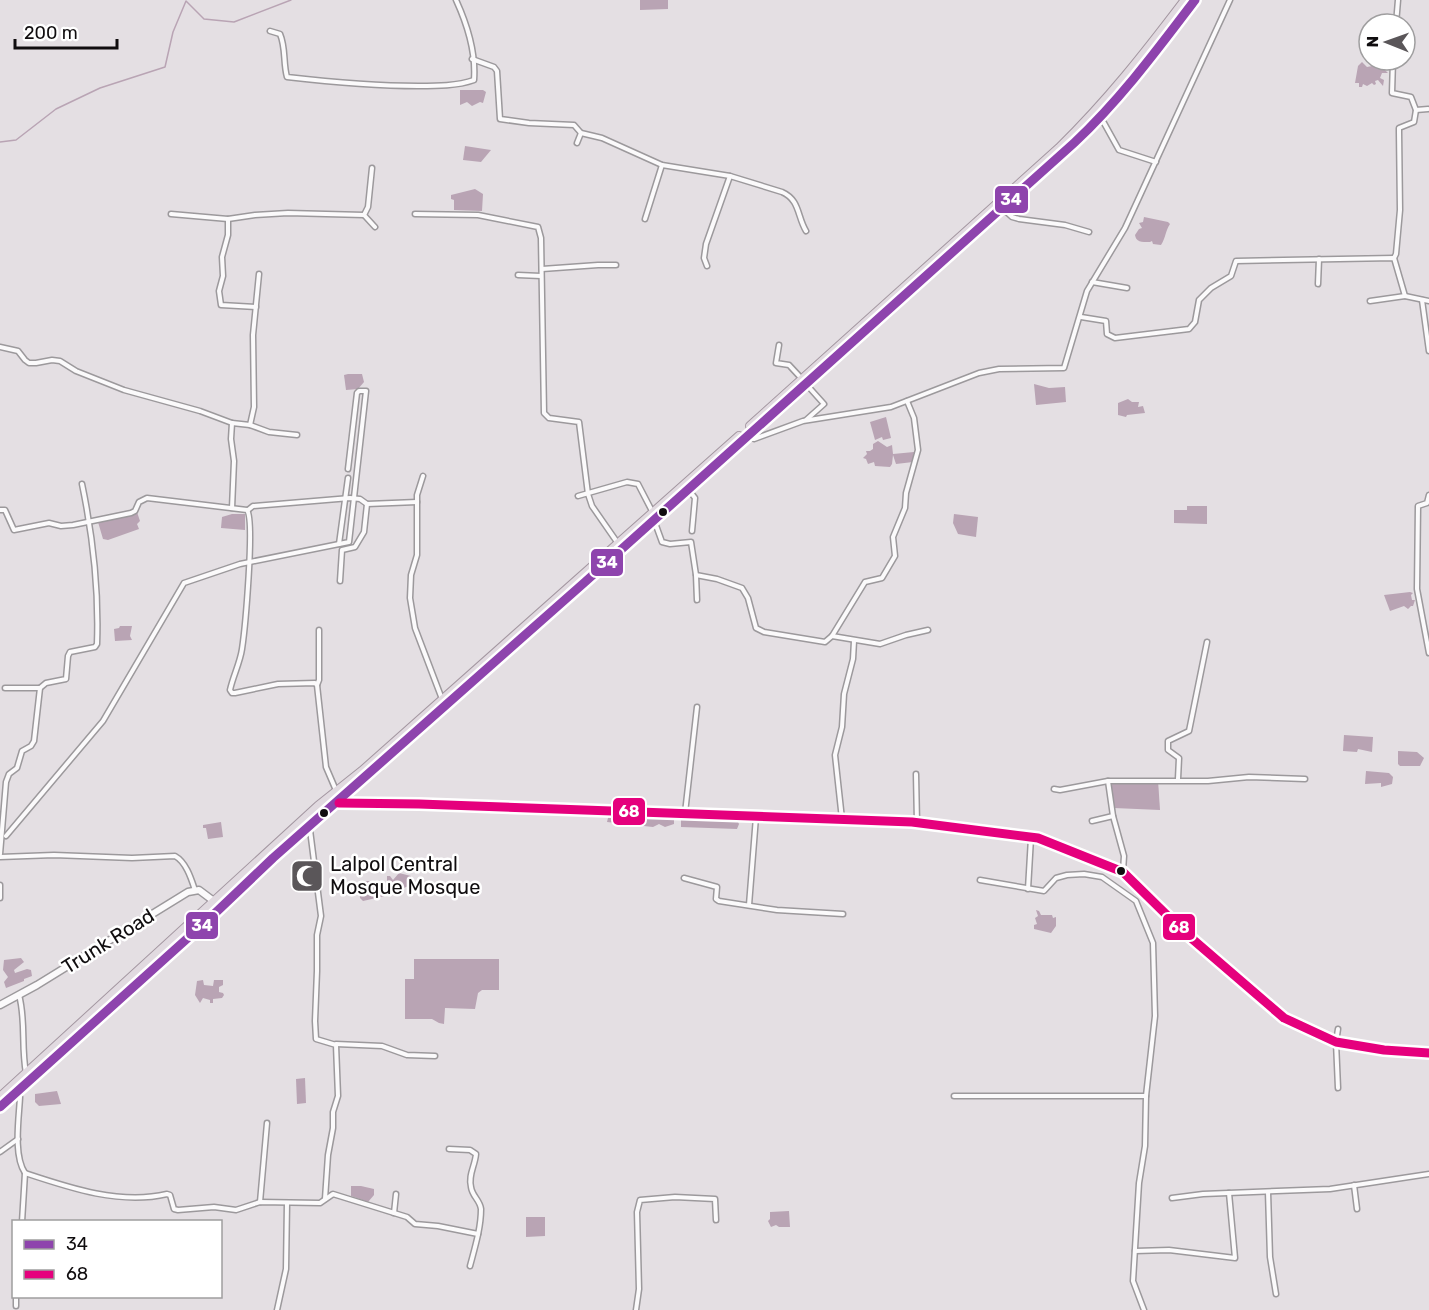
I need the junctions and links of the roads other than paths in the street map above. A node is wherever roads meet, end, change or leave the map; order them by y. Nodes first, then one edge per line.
1 (456, 0) edge
2 (1185, 0) edge
3 (1195, 0) edge
4 (1230, 0) edge
5 (270, 31) dead end
6 (472, 59) junction
7 (1393, 72) edge
8 (1428, 108) edge
9 (1416, 110) junction
10 (1098, 120) junction
11 (581, 133) junction
12 (577, 143) dead end
13 (1156, 162) junction
14 (663, 165) junction
15 (372, 168) dead end
16 (730, 176) junction
17 (1002, 208) junction
18 (171, 214) dead end
19 (416, 214) dead end
20 (364, 215) junction
21 (228, 219) junction
22 (645, 219) dead end
23 (375, 226) dead end
24 (806, 231) dead end
25 (1089, 232) dead end
26 (1394, 258) junction
27 (1319, 259) junction
28 (616, 265) dead end
29 (707, 266) dead end
30 (542, 269) junction
31 (259, 274) dead end
32 (518, 275) dead end
33 (541, 276) junction
34 (1092, 282) junction
35 (1318, 284) dead end
36 (1127, 288) dead end
37 (1405, 296) junction
38 (1422, 300) junction
39 (1370, 301) dead end
40 (1429, 301) edge
41 (256, 307) junction
42 (1081, 317) junction
43 (779, 345) dead end
44 (0, 347) edge
45 (1429, 351) edge
46 (804, 382) junction
47 (907, 401) junction
48 (806, 421) junction
49 (232, 423) junction
50 (249, 425) junction
51 (297, 435) dead end
52 (746, 436) junction
53 (348, 469) dead end
54 (423, 476) dead end
55 (348, 478) dead end
56 (82, 484) dead end
57 (688, 488) junction
58 (588, 494) junction
59 (1429, 495) edge
60 (578, 496) dead end
61 (346, 498) junction
62 (354, 498) junction
63 (417, 502) junction
64 (367, 504) junction
65 (232, 508) junction
66 (0, 510) edge
67 (248, 510) junction
68 (653, 515) junction
69 (89, 521) junction
70 (692, 531) dead end
71 (617, 542) junction
72 (339, 544) junction
73 (249, 563) junction
74 (696, 575) junction
75 (340, 581) dead end
76 (559, 599) junction
77 (697, 600) dead end
78 (551, 607) junction
79 (319, 630) dead end
80 (928, 630) dead end
81 (832, 636) junction
82 (854, 641) junction
83 (1206, 642) dead end
84 (1429, 653) edge
85 (317, 685) junction
86 (5, 688) dead end
87 (40, 688) junction
88 (442, 700) junction
89 (697, 707) dead end
90 (366, 772) junction
91 (916, 774) dead end
92 (1178, 779) junction
93 (1305, 779) dead end
94 (1108, 781) junction
95 (335, 788) junction
96 (1054, 789) dead end
97 (347, 796) junction
98 (339, 803) junction
99 (352, 803) junction
100 (685, 813) junction
101 (1113, 816) junction
102 (756, 817) junction
103 (842, 819) junction
104 (1092, 821) dead end
105 (917, 823) junction
106 (310, 830) junction
107 (6, 836) dead end
108 (1030, 837) junction
109 (278, 849) junction
110 (0, 855) edge
111 (1123, 872) junction
112 (684, 878) dead end
113 (980, 880) dead end
114 (0, 885) edge
115 (1028, 889) junction
116 (195, 890) junction
117 (234, 891) junction
118 (0, 898) edge
119 (215, 902) junction
120 (749, 905) junction
121 (843, 914) dead end
122 (183, 937) junction
123 (173, 946) junction
124 (20, 995) junction
125 (0, 1005) edge
126 (1338, 1029) dead end
127 (1336, 1042) junction
128 (336, 1044) junction
129 (1429, 1053) edge
130 (435, 1056) dead end
131 (26, 1074) junction
132 (1338, 1088) dead end
133 (18, 1092) junction
134 (954, 1096) dead end
135 (1146, 1096) junction
136 (0, 1097) edge
137 (0, 1107) edge
138 (267, 1123) dead end
139 (18, 1139) junction
140 (449, 1149) dead end
141 (0, 1152) edge
142 (25, 1173) junction
143 (1429, 1174) edge
144 (1354, 1185) junction
145 (1268, 1192) junction
146 (1229, 1193) junction
147 (396, 1194) dead end
148 (1172, 1198) dead end
149 (325, 1200) junction
150 (261, 1202) junction
151 (287, 1203) junction
152 (1357, 1209) dead end
153 (394, 1213) junction
154 (22, 1220) edge
155 (717, 1220) dead end
156 (478, 1234) junction
157 (1135, 1251) junction
158 (470, 1266) dead end
159 (1276, 1294) dead end
160 (16, 1298) edge
161 (16, 1306) dead end
162 (277, 1310) edge
163 (636, 1310) edge
164 (1144, 1310) edge

1 - 6 street
2 - 46 highway
3 - 10 highway
4 - 13 street
5 - 6 street
6 - 11 street
7 - 9 street
8 - 9 street
9 - 26 street
10 - 13 street
10 - 17 highway
11 - 12 street
11 - 14 street
13 - 34 street
14 - 16 street
14 - 22 street
15 - 20 street
16 - 24 street
16 - 29 street
17 - 25 street
17 - 46 highway
18 - 21 street
19 - 30 street
20 - 21 street
20 - 23 street
21 - 41 street
26 - 27 street
26 - 37 street
27 - 35 street
27 - 42 street
28 - 30 street
30 - 33 street
31 - 41 street
32 - 33 street
33 - 58 street
34 - 36 street
34 - 42 street
37 - 38 street
37 - 39 street
38 - 40 street
38 - 45 street
41 - 50 street
42 - 47 street
43 - 46 street
44 - 49 street
46 - 48 street
46 - 52 highway
46 - 68 highway
47 - 48 street
47 - 81 street
48 - 52 street
49 - 50 street
49 - 65 street
50 - 51 street
52 - 57 highway
53 - 62 street
54 - 63 street
55 - 61 street
56 - 69 street
57 - 68 highway
57 - 70 street
58 - 60 street
58 - 68 street
58 - 71 street
59 - 84 street
61 - 62 street
61 - 67 street
61 - 72 street
62 - 64 street
62 - 72 street
63 - 64 street
63 - 88 street
64 - 75 street
65 - 67 street
65 - 69 street
66 - 69 street
67 - 73 street
68 - 71 highway
68 - 74 street
68 - 76 highway
69 - 87 street
71 - 76 highway
72 - 73 street
73 - 85 street
73 - 107 street
74 - 77 street
74 - 81 street
76 - 78 highway
78 - 88 highway
78 - 90 highway
79 - 85 street
80 - 82 street
81 - 82 street
82 - 103 street
83 - 92 street
85 - 95 street
86 - 87 street
87 - 110 street
88 - 90 highway
89 - 100 street
90 - 95 main road
90 - 97 main road
90 - 109 highway
91 - 105 street
92 - 93 street
92 - 94 street
94 - 96 street
94 - 101 street
95 - 109 main road
97 - 98 main road
97 - 99 main road
98 - 99 main road
98 - 106 main road
99 - 100 main road
100 - 102 main road
101 - 104 street
101 - 111 street
102 - 103 main road
102 - 120 street
103 - 105 main road
105 - 108 main road
106 - 109 main road
106 - 128 street
108 - 111 main road
108 - 115 street
109 - 117 highway
110 - 116 street
111 - 127 main road
112 - 120 street
113 - 115 street
114 - 118 street
115 - 135 street
116 - 119 main road
116 - 124 main road, Trunk Road
117 - 119 highway
117 - 122 highway
119 - 122 highway
120 - 121 street
122 - 123 highway
123 - 131 highway
123 - 133 highway
124 - 125 main road, Trunk Road
124 - 131 street
126 - 127 street
127 - 129 main road
127 - 132 street
128 - 130 street
128 - 149 street
131 - 136 highway
133 - 137 highway
133 - 139 street
134 - 135 street
135 - 157 street
138 - 150 street
139 - 141 street
139 - 142 street
140 - 156 street
142 - 150 street
142 - 154 street
143 - 144 street
144 - 145 street
144 - 152 street
145 - 146 street
145 - 159 street
146 - 148 street
146 - 157 street
147 - 153 street
149 - 151 street
149 - 153 street
150 - 151 street
151 - 162 street
153 - 156 street
155 - 163 street
156 - 158 street
157 - 164 street
160 - 161 street

